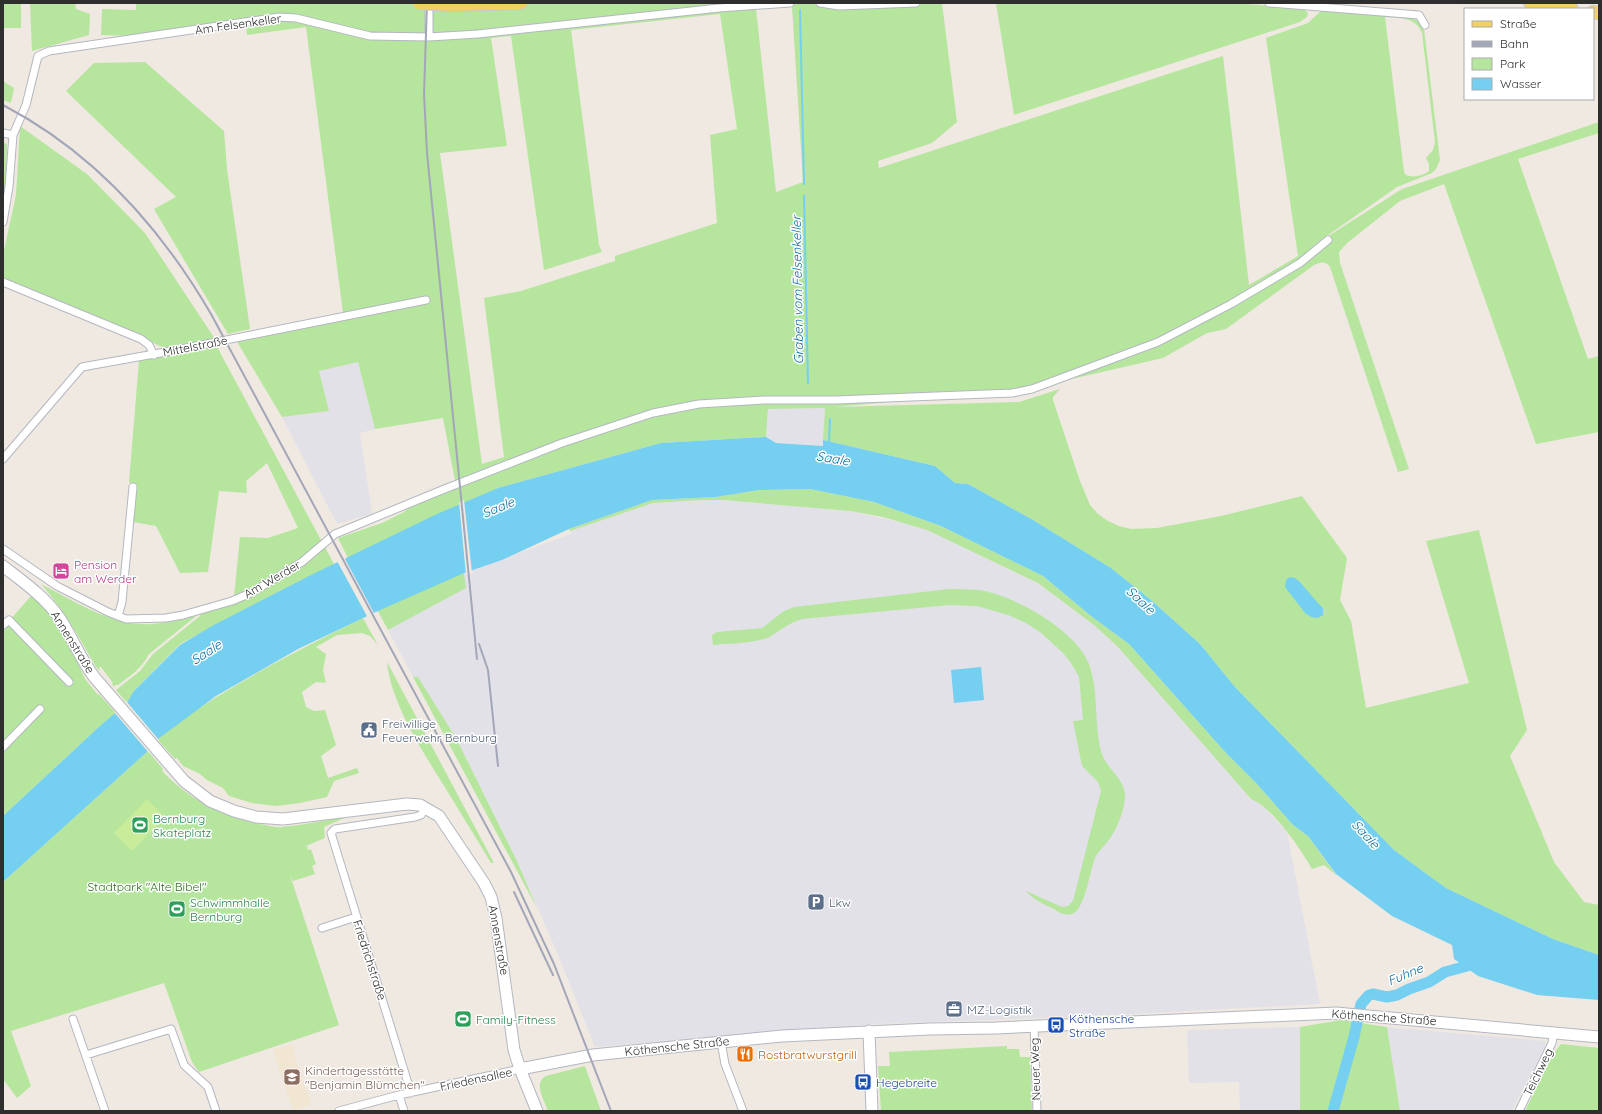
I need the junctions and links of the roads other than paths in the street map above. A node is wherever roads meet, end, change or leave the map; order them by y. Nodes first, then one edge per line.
1 (419, 3) edge
2 (429, 3) edge
3 (521, 3) edge
4 (790, 3) edge
5 (820, 3) edge
6 (916, 3) edge
7 (1269, 3) edge
8 (1530, 3) edge
9 (1565, 8) edge
10 (1425, 26) dead end
11 (428, 37) junction
12 (3, 133) edge
13 (13, 135) junction
14 (3, 222) edge
15 (1328, 240) dead end
16 (3, 282) edge
17 (426, 300) dead end
18 (154, 354) junction
19 (3, 459) edge
20 (133, 487) dead end
21 (3, 549) edge
22 (3, 566) edge
23 (118, 616) junction
24 (3, 625) edge
25 (69, 682) dead end
26 (40, 708) dead end
27 (3, 746) edge
28 (426, 808) junction
29 (356, 917) junction
30 (322, 928) dead end
31 (73, 1019) dead end
32 (1034, 1026) junction
33 (869, 1031) junction
34 (1554, 1032) junction
35 (1599, 1037) edge
36 (721, 1042) junction
37 (86, 1055) junction
38 (520, 1069) junction
39 (411, 1093) junction
40 (399, 1095) junction
41 (105, 1111) edge
42 (216, 1111) edge
43 (339, 1111) edge
44 (404, 1111) edge
45 (537, 1111) edge
46 (743, 1111) edge
47 (872, 1111) edge
48 (1037, 1111) edge
49 (1519, 1111) edge

1 - 3 main road, bridge
2 - 11 street
4 - 11 street, Am Felsenkeller
5 - 6 street
7 - 10 street
8 - 9 main road
11 - 13 street, Am Felsenkeller
12 - 13 street
13 - 14 street
15 - 23 street, Am Werder
16 - 18 street
17 - 18 street, Mittelstraße
18 - 19 street, Mittelstraße
20 - 23 street
21 - 23 street, Am Werder
22 - 28 main road, Annenstraße
24 - 25 street
26 - 27 street
28 - 29 street, Friedrichstraße
28 - 38 main road, Annenstraße
29 - 30 street
29 - 39 street, Friedrichstraße
31 - 37 street
32 - 33 main road, Köthensche Straße
32 - 34 main road, Köthensche Straße
32 - 48 street, Neuer Weg
33 - 36 main road, Köthensche Straße
33 - 47 main road
34 - 35 main road, Köthensche Straße
34 - 49 street, Teichweg
36 - 38 main road, Köthensche Straße
36 - 46 street
37 - 41 street
37 - 42 street
38 - 39 street, Friedensallee
38 - 45 main road, Annenstraße
39 - 40 street, Friedensallee
40 - 43 street, Friedensallee
40 - 44 street

